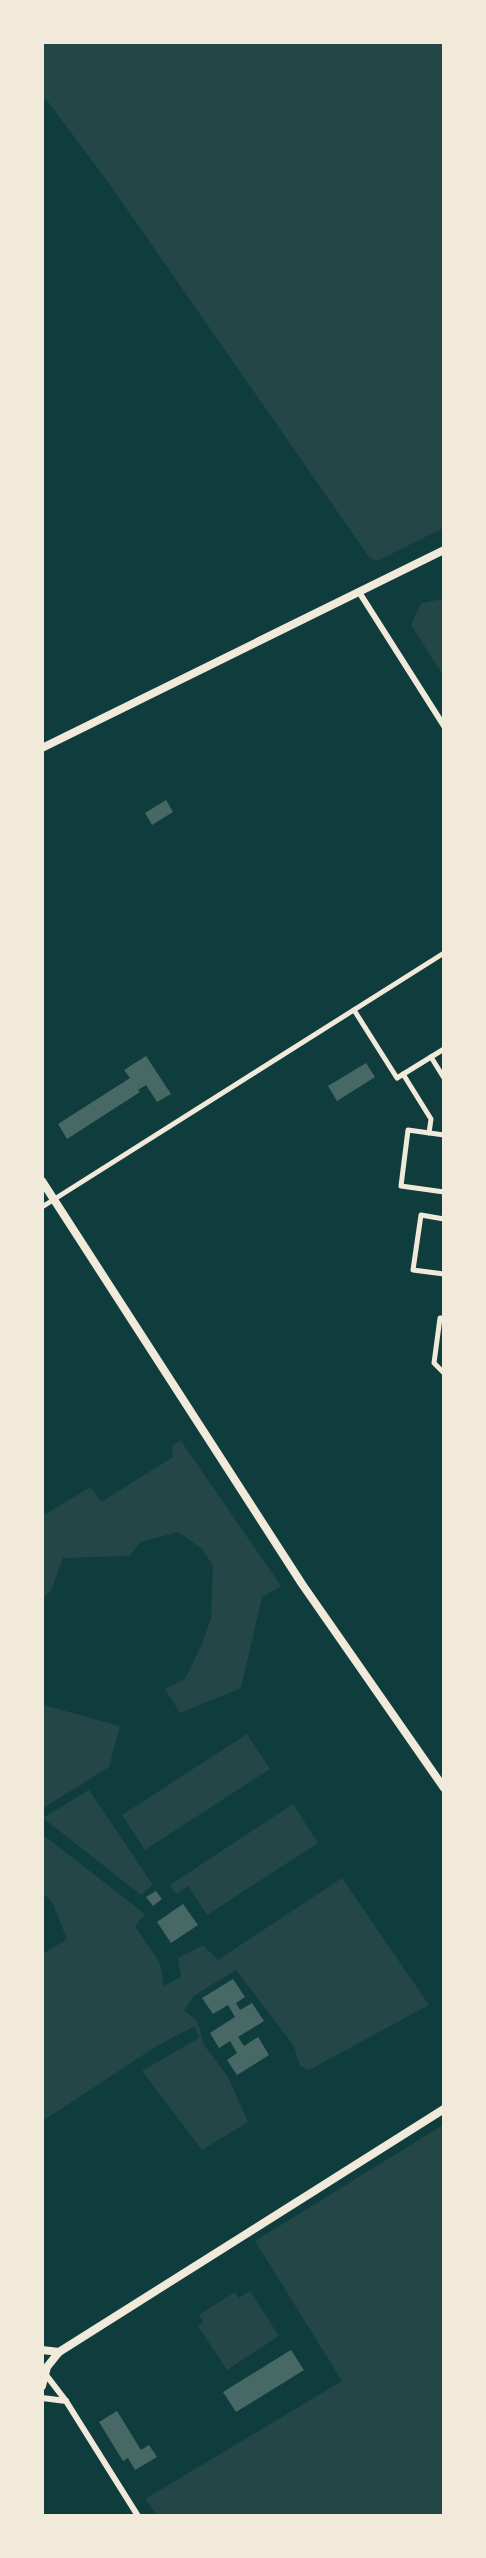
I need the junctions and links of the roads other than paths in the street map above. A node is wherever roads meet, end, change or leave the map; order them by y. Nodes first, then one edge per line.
1 (444, 550) edge
2 (359, 592) junction
3 (444, 726) edge
4 (42, 748) edge
5 (444, 953) edge
6 (354, 1010) junction
7 (444, 1049) edge
8 (431, 1058) junction
9 (402, 1074) junction
10 (444, 1078) edge
11 (429, 1133) junction
12 (444, 1135) edge
13 (42, 1181) edge
14 (444, 1192) edge
15 (54, 1200) junction
16 (42, 1207) edge
17 (444, 1219) edge
18 (444, 1274) edge
19 (444, 1318) edge
20 (444, 1373) edge
21 (444, 1788) edge
22 (444, 2109) edge
23 (42, 2350) edge
24 (59, 2352) junction
25 (44, 2372) edge
26 (42, 2386) edge
27 (42, 2398) edge
28 (66, 2400) junction
29 (138, 2516) edge

1 - 2 main road
2 - 3 street
2 - 4 main road
5 - 6 street
6 - 9 street
6 - 15 street
7 - 8 street
8 - 9 street
8 - 10 street
9 - 11 street
11 - 12 street
11 - 14 street
13 - 15 main road
15 - 16 street
15 - 21 main road
17 - 18 street
19 - 20 street
22 - 24 main road
23 - 24 main road
24 - 25 main road
25 - 26 main road
25 - 28 street
27 - 28 street
28 - 29 street

